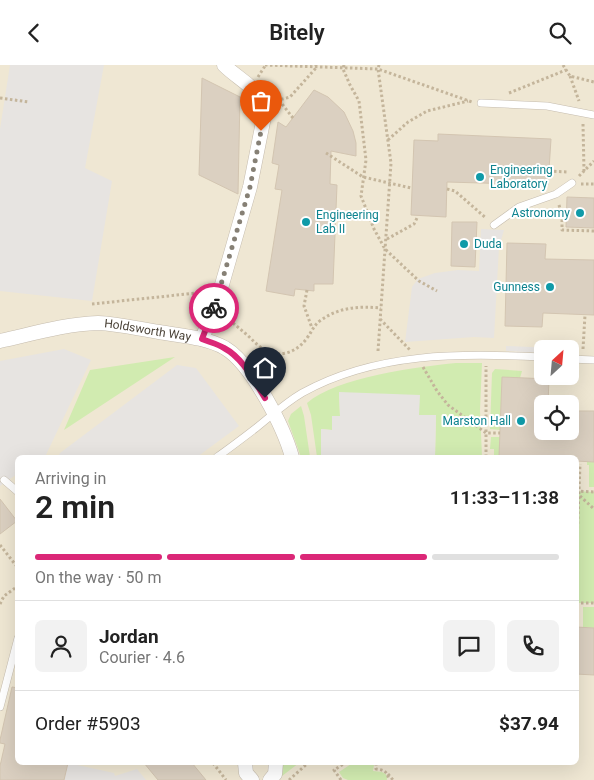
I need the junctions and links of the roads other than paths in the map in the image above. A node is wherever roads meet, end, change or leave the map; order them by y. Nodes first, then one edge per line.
1 (224, 65) edge
2 (481, 103) road end
3 (594, 115) edge
4 (572, 183) dead end
5 (494, 225) road end
6 (202, 339) junction
7 (0, 341) edge
8 (534, 357) edge
9 (579, 359) edge
10 (594, 360) edge
11 (274, 413) junction
12 (220, 455) edge
13 (291, 455) edge
14 (4, 480) dead end
15 (15, 490) edge
16 (15, 650) edge
17 (0, 707) edge
18 (245, 765) edge
19 (276, 765) edge
20 (252, 780) edge
21 (270, 780) edge

1 - 6 street
2 - 3 lane
4 - 5 lane
6 - 7 street, Holdsworth Way
6 - 11 street, Holdsworth Way
8 - 11 lane
9 - 10 lane
11 - 12 lane
11 - 13 street, Holdsworth Way
14 - 15 lane
16 - 17 lane
18 - 20 street
19 - 21 street

